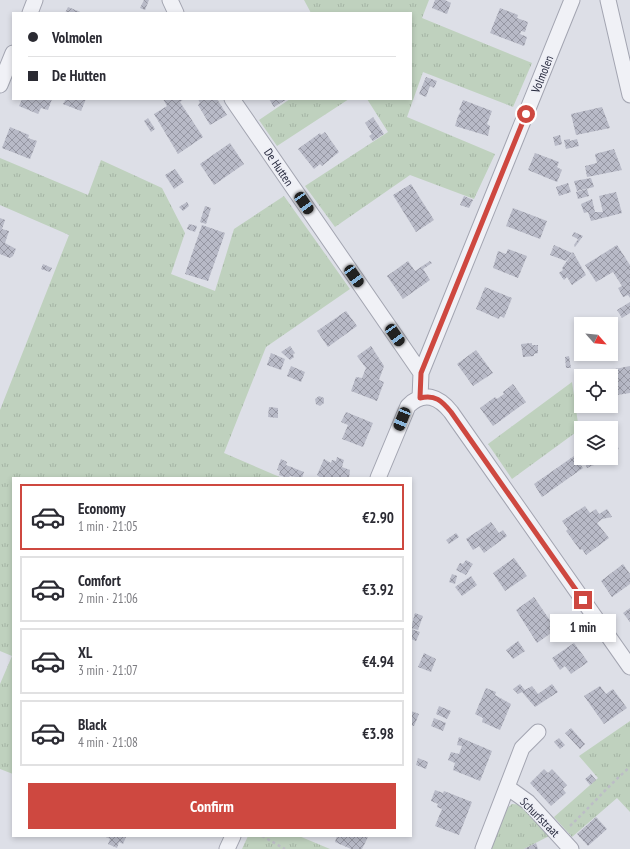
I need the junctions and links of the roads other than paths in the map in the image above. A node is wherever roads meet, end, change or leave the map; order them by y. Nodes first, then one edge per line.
1 (35, 0) edge
2 (170, 0) edge
3 (572, 0) edge
4 (608, 0) edge
5 (30, 12) edge
6 (176, 12) edge
7 (12, 55) edge
8 (0, 85) edge
9 (630, 95) edge
10 (233, 100) edge
11 (421, 373) junction
12 (420, 398) junction
13 (378, 477) edge
14 (630, 667) edge
15 (538, 732) dead end
16 (507, 787) junction
17 (232, 837) edge
18 (227, 849) edge
19 (483, 849) edge
20 (571, 849) edge

1 - 5 street
2 - 6 street
3 - 11 street, Volmolen
4 - 9 street
7 - 8 street
10 - 11 street, De Hutten
11 - 12 street, Volmolen
12 - 13 street
12 - 14 street
15 - 16 street, Schurfstraat
16 - 19 street, Schurfstraat
16 - 20 street, Schurfstraat
17 - 18 street

